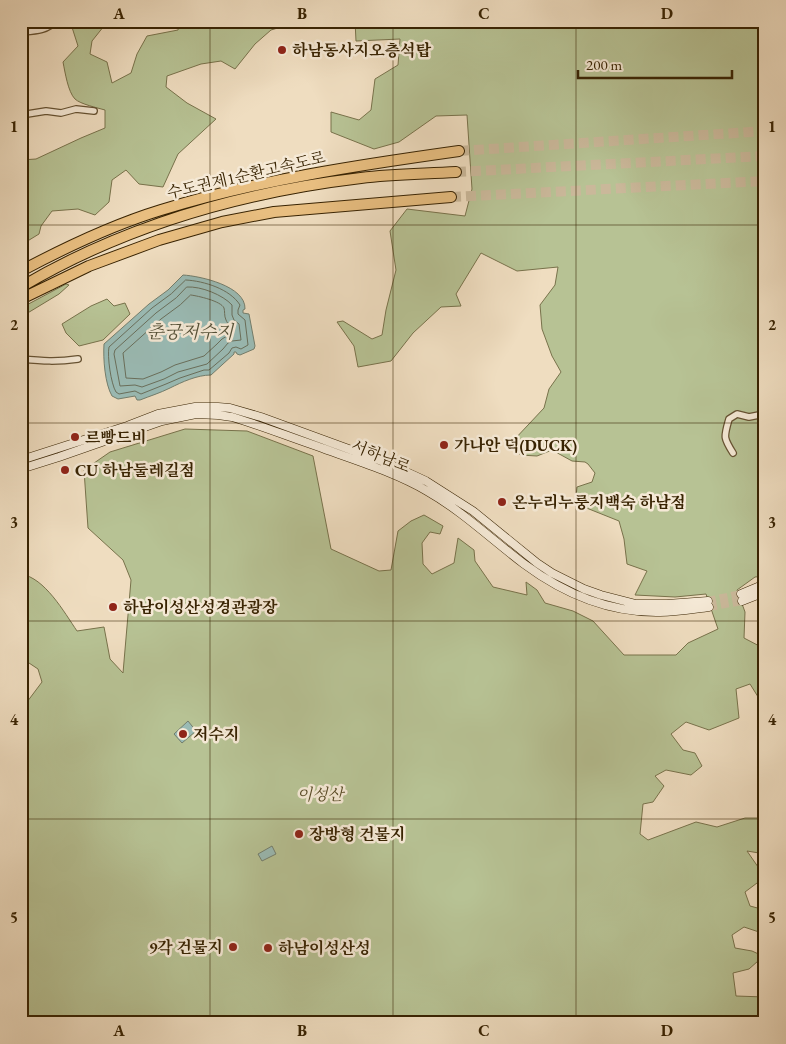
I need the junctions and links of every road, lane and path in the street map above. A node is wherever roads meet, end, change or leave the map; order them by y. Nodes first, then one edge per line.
1 (55, 21) edge
2 (21, 32) edge
3 (94, 111) dead end
4 (21, 116) edge
5 (459, 151) tunnel mouth
6 (456, 172) tunnel mouth
7 (451, 197) tunnel mouth
8 (21, 271) edge
9 (21, 287) edge
10 (21, 299) edge
11 (21, 359) edge
12 (78, 359) dead end
13 (765, 406) edge
14 (733, 453) dead end
15 (21, 460) edge
16 (21, 469) edge
17 (765, 584) edge
18 (765, 592) edge

1 - 2 street
3 - 4 street
5 - 8 highway, 수도권제1순환고속도로
6 - 9 highway, 수도권제1순환고속도로
7 - 10 highway
11 - 12 street
13 - 14 street
15 - 16 street, 서하남로
17 - 18 street

